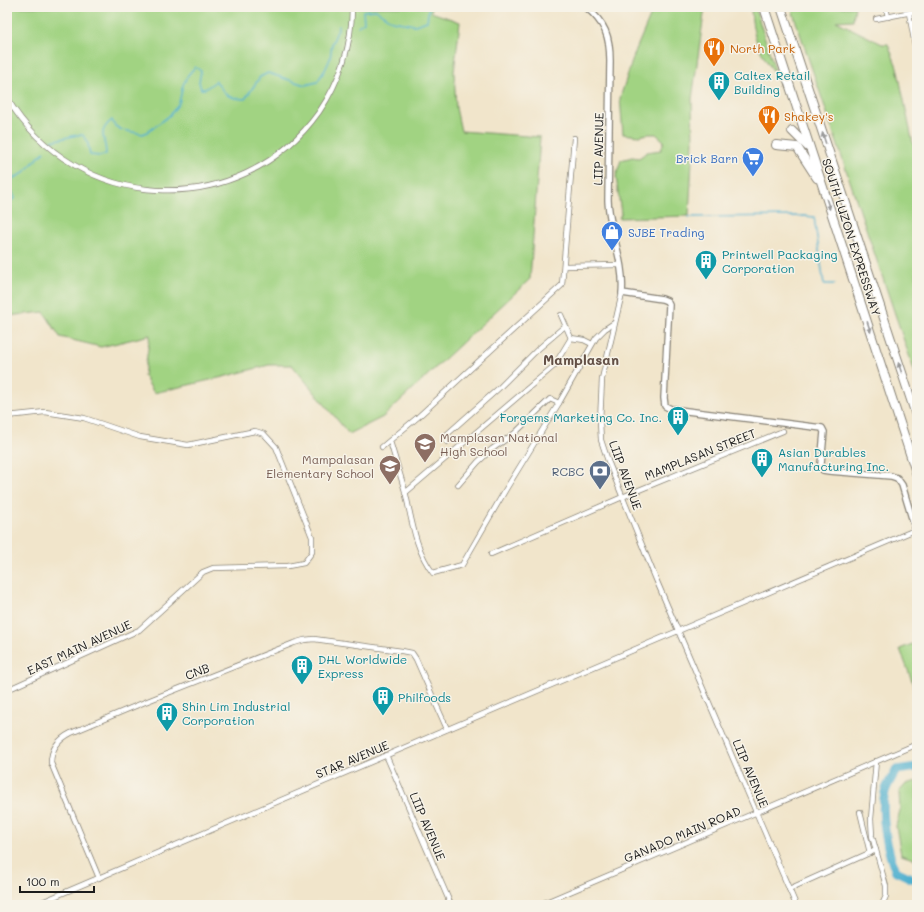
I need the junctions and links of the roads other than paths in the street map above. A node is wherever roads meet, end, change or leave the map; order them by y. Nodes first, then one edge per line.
1 (352, 7) edge
2 (586, 7) edge
3 (764, 7) edge
4 (781, 7) edge
5 (886, 7) edge
6 (917, 11) edge
7 (909, 13) junction
8 (888, 17) junction
9 (876, 19) dead end
10 (917, 56) edge
11 (7, 98) edge
12 (792, 131) dead end
13 (574, 138) dead end
14 (776, 146) dead end
15 (810, 149) junction
16 (823, 187) junction
17 (620, 265) junction
18 (564, 266) junction
19 (622, 293) junction
20 (561, 315) dead end
21 (614, 323) junction
22 (565, 326) junction
23 (570, 338) junction
24 (592, 344) junction
25 (559, 403) junction
26 (7, 416) edge
27 (917, 418) edge
28 (784, 431) dead end
29 (390, 441) junction
30 (447, 442) dead end
31 (382, 447) dead end
32 (917, 475) edge
33 (458, 485) dead end
34 (405, 493) junction
35 (622, 497) junction
36 (916, 532) edge
37 (491, 554) dead end
38 (678, 631) junction
39 (7, 680) edge
40 (9, 689) edge
41 (447, 729) junction
42 (917, 744) edge
43 (386, 755) junction
44 (876, 761) junction
45 (860, 812) dead end
46 (756, 813) junction
47 (876, 850) junction
48 (870, 853) junction
49 (99, 878) junction
50 (789, 889) junction
51 (35, 905) edge
52 (451, 905) edge
53 (540, 905) edge
54 (796, 905) edge
55 (882, 905) edge

1 - 11 street
2 - 17 street, LIIP AVENUE
3 - 15 highway, SOUTH LUZON EXPRESSWAY
27 -> 4 highway, SOUTH LUZON EXPRESSWAY
5 - 8 street
6 - 7 street
7 - 8 street
7 - 10 street
8 - 9 street
12 - 15 highway
13 - 18 street
14 - 16 highway
15 - 16 highway, SOUTH LUZON EXPRESSWAY
16 -> 32 highway, SOUTH LUZON EXPRESSWAY
17 - 18 street
17 - 19 street, LIIP AVENUE
18 - 29 street
19 - 21 street, LIIP AVENUE
19 - 36 street
20 - 22 street
21 - 24 street
21 - 35 street, LIIP AVENUE
22 - 23 street
22 - 30 street
23 - 24 street
23 - 34 street
24 - 25 street
25 - 33 street
25 - 34 street
26 - 40 street, EAST MAIN AVENUE
28 - 35 street, MAMPLASAN STREET
29 - 31 street
29 - 34 street
35 - 37 street, MAMPLASAN STREET
35 - 38 street, LIIP AVENUE
36 - 38 street, STAR AVENUE
38 - 41 street, STAR AVENUE
38 - 46 street, LIIP AVENUE
39 - 40 street, EAST MAIN AVENUE
41 - 43 street, STAR AVENUE
41 - 49 street, CNB
42 - 44 street, GANADO MAIN ROAD
43 - 49 street, STAR AVENUE
43 - 52 street, LIIP AVENUE
44 - 46 street, GANADO MAIN ROAD
44 - 47 street
45 - 48 street
46 - 50 street, LIIP AVENUE
46 - 53 street, GANADO MAIN ROAD
47 - 48 street
47 - 55 street
48 - 50 street
49 - 51 street, STAR AVENUE
50 - 54 street, LIIP AVENUE

